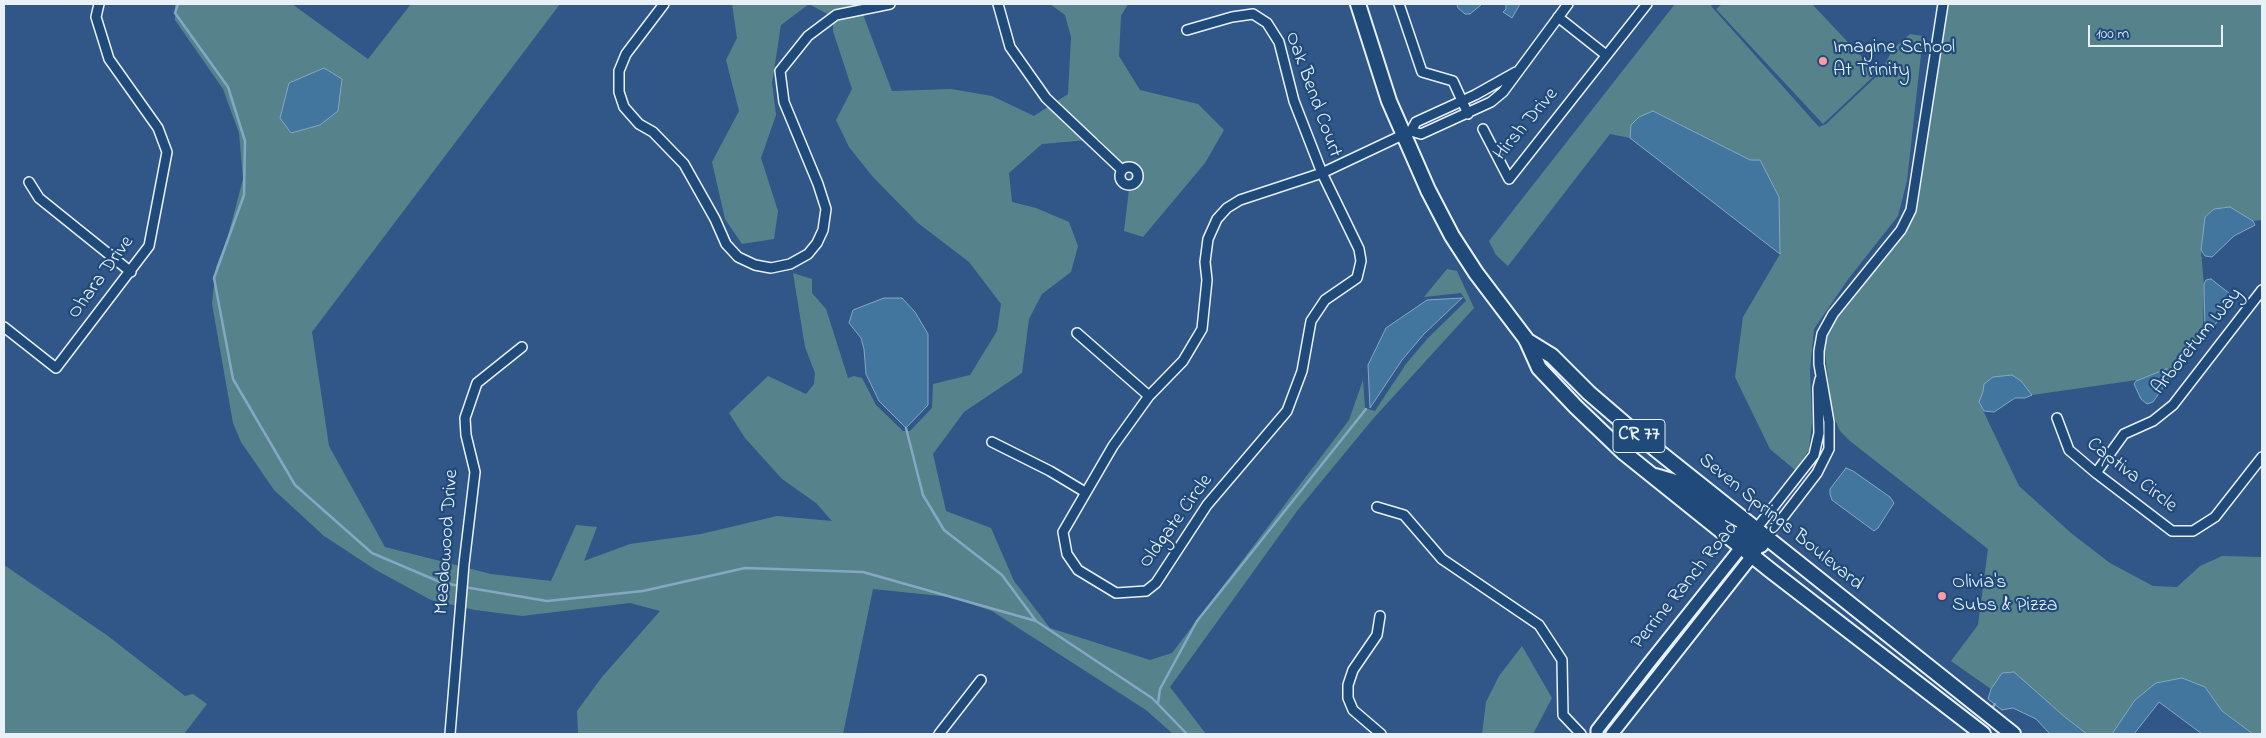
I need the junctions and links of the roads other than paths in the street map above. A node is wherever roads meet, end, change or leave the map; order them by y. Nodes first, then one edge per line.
1 (99, 4) edge
2 (664, 4) edge
3 (890, 4) edge
4 (998, 4) edge
5 (1358, 4) edge
6 (1399, 4) edge
7 (1568, 4) edge
8 (1647, 4) edge
9 (1943, 4) edge
10 (1558, 17) junction
11 (1187, 30) dead end
12 (1606, 55) junction
13 (1516, 72) junction
14 (1462, 101) junction
15 (1468, 114) junction
16 (1483, 129) dead end
17 (1408, 133) junction
18 (1122, 170) dead end
19 (1322, 173) junction
20 (29, 182) dead end
21 (131, 272) junction
22 (2262, 290) edge
23 (4, 327) edge
24 (1077, 333) dead end
25 (1526, 339) junction
26 (522, 347) dead end
27 (1820, 376) junction
28 (1149, 396) junction
29 (2057, 418) dead end
30 (992, 442) dead end
31 (2262, 457) edge
32 (2096, 474) junction
33 (1085, 492) junction
34 (1377, 506) dead end
35 (1755, 542) junction
36 (1380, 616) dead end
37 (981, 680) dead end
38 (1929, 693) junction
39 (1972, 702) junction
40 (450, 734) edge
41 (939, 734) edge
42 (1381, 734) edge
43 (1582, 734) edge
44 (1597, 734) edge
45 (1612, 734) edge
46 (1983, 734) edge
47 (2013, 734) edge

1 - 21 street, Ohara Drive
2 - 3 street
4 - 18 street
5 - 17 main road, Seven Springs Boulevard / CR 77
6 - 14 street
7 - 10 street
8 - 12 street, Hirsh Drive
9 - 27 street, Perrine Ranch Road
10 - 12 street
10 - 13 street
11 - 19 street, Oak Bend Court
12 - 16 street, Hirsh Drive
13 - 14 street
13 - 15 street
14 - 15 street
14 - 17 street
15 - 17 street
17 - 19 street, Oldgate Circle
17 - 25 main road, Seven Springs Boulevard / CR 77
19 - 28 street, Oldgate Circle
19 - 33 street, Oldgate Circle
20 - 21 street
21 - 23 street, Ohara Drive
22 - 32 street, Arboretum Way
24 - 28 street
25 - 35 main road, Seven Springs Boulevard / CR 77
25 - 35 main road, Seven Springs Boulevard / CR 77
26 - 40 street, Meadowood Drive
27 - 35 street, Perrine Ranch Road
27 - 35 street, Perrine Ranch Road
28 - 33 street, Oldgate Circle
29 - 32 street, Captiva Circle
30 - 33 street
31 - 32 street, Captiva Circle
34 - 43 street
35 - 38 main road, Seven Springs Boulevard / CR 77
35 - 39 main road, Seven Springs Boulevard / CR 77
35 - 44 street, Perrine Ranch Road
35 - 45 street, Perrine Ranch Road
36 - 42 street
37 - 41 street
38 - 39 main road
38 - 46 main road, Seven Springs Boulevard / CR 77
39 - 47 main road, Seven Springs Boulevard / CR 77

